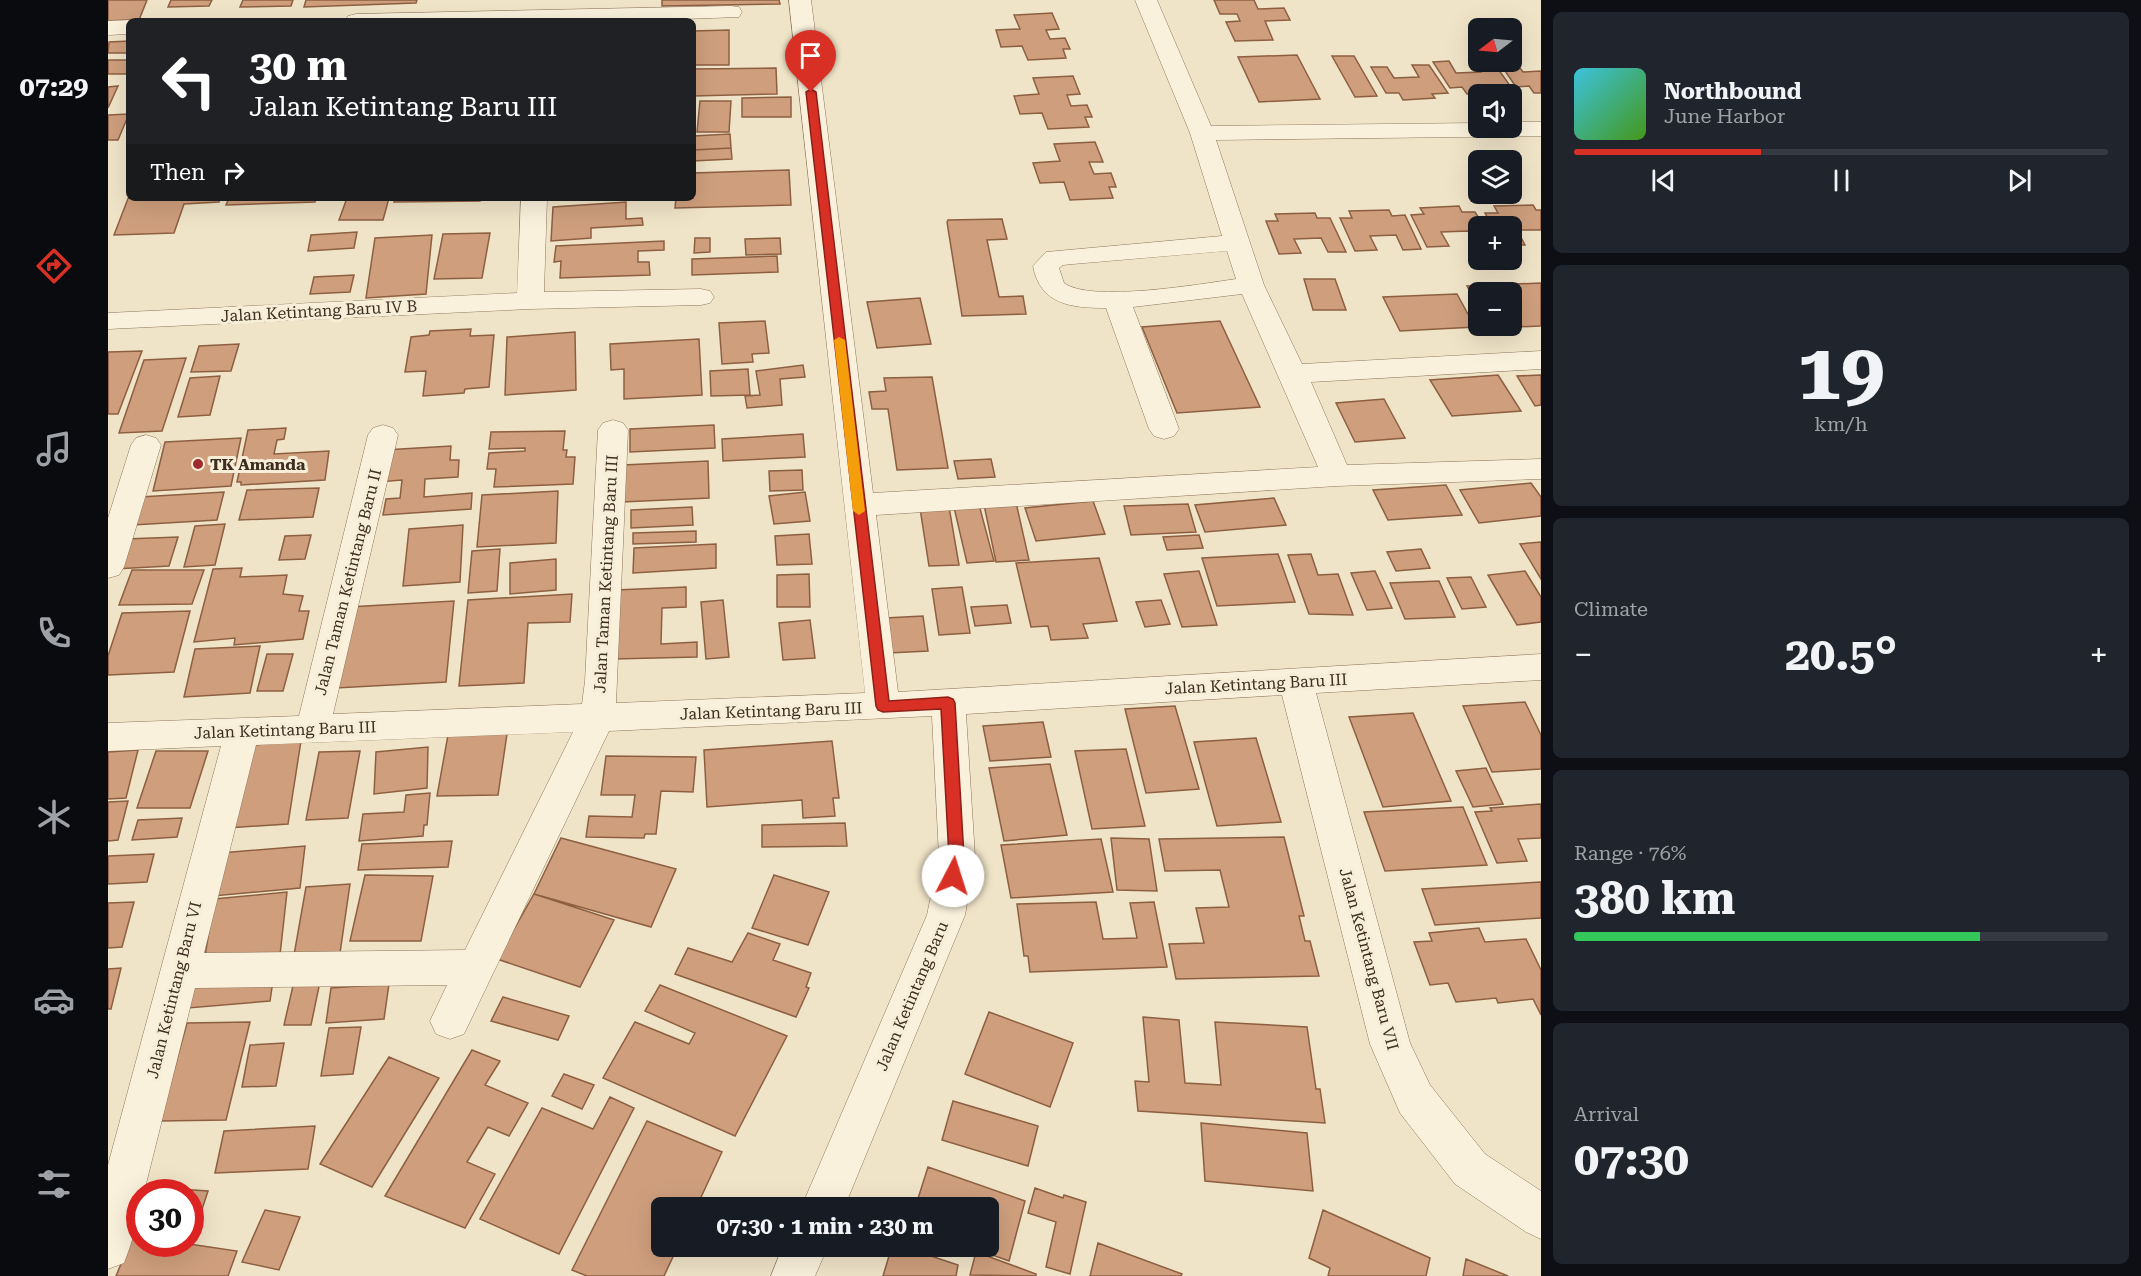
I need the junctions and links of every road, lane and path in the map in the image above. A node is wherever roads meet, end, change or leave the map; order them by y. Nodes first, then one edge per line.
1 (800, 0) edge
2 (1146, 0) edge
3 (731, 12) dead end
4 (481, 18) edge
5 (108, 27) edge
6 (126, 27) edge
7 (1541, 129) edge
8 (1202, 133) junction
9 (534, 201) edge
10 (1237, 242) junction
11 (1251, 285) junction
12 (701, 297) dead end
13 (1117, 300) junction
14 (530, 302) junction
15 (108, 321) edge
16 (1541, 360) edge
17 (1293, 374) junction
18 (613, 429) dead end
19 (1164, 429) dead end
20 (383, 435) dead end
21 (146, 445) dead end
22 (1541, 469) edge
23 (1336, 476) junction
24 (858, 505) junction
25 (108, 567) edge
26 (1541, 667) edge
27 (1296, 682) junction
28 (948, 703) junction
29 (883, 706) junction
30 (597, 719) junction
31 (313, 728) junction
32 (242, 732) junction
33 (108, 737) edge
34 (477, 967) junction
35 (179, 971) junction
36 (450, 1021) dead end
37 (827, 1197) edge
38 (1541, 1217) edge
39 (108, 1247) edge
40 (801, 1257) edge
41 (793, 1276) edge

1 - 24 street
2 - 8 street
3 - 4 street
5 - 6 street
7 - 8 street
8 - 10 street
9 - 14 street
10 - 11 street
10 - 13 street
11 - 13 street
11 - 17 street
12 - 14 street, Jalan Ketintang Baru IV B
13 - 19 street
14 - 15 street, Jalan Ketintang Baru IV B
16 - 17 street
17 - 23 street
18 - 30 street, Jalan Taman Ketintang Baru III
20 - 31 street, Jalan Taman Ketintang Baru II
21 - 25 street
22 - 23 street
23 - 24 street
24 - 29 street
26 - 27 street, Jalan Ketintang Baru III
27 - 28 street, Jalan Ketintang Baru III
27 - 38 street, Jalan Ketintang Baru VII
28 - 29 street, Jalan Ketintang Baru III
28 - 37 street, Jalan Ketintang Baru
29 - 30 street, Jalan Ketintang Baru III
30 - 31 street, Jalan Ketintang Baru III
30 - 34 street
31 - 32 street, Jalan Ketintang Baru III
32 - 33 street, Jalan Ketintang Baru III
32 - 35 street, Jalan Ketintang Baru VI
34 - 35 street
34 - 36 street
35 - 39 street, Jalan Ketintang Baru VI
40 - 41 street

